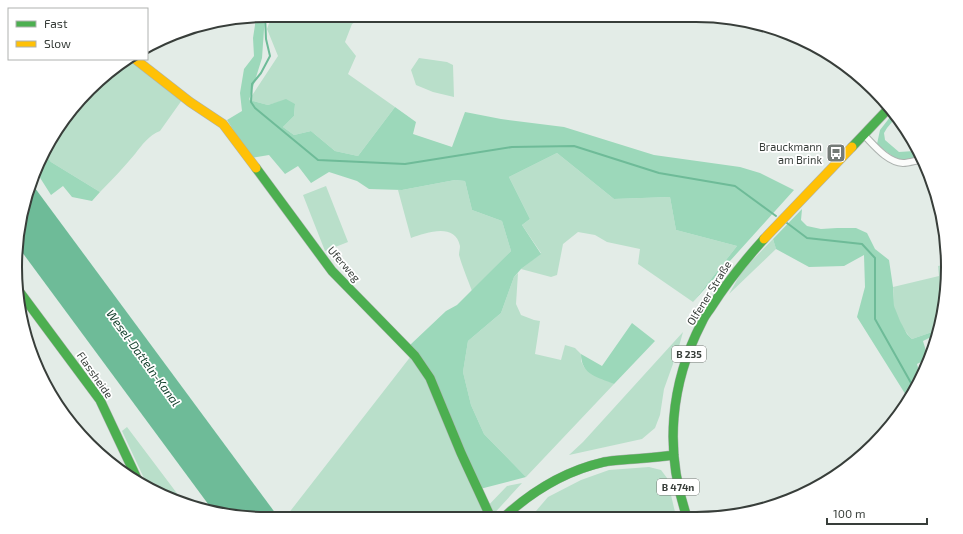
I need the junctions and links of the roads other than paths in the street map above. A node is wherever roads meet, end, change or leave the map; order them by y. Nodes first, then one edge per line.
1 (136, 60) edge
2 (885, 112) edge
3 (864, 135) junction
4 (917, 160) edge
5 (24, 298) edge
6 (674, 455) junction
7 (134, 473) edge
8 (488, 512) edge
9 (510, 512) edge
10 (685, 512) edge

1 - 8 street, Uferweg
2 - 3 street, Olfener Straße / B 235
3 - 4 street
3 - 6 street, Olfener Straße / B 235
5 - 7 street, Flassheide
6 - 9 street
6 - 10 street, B 474n

